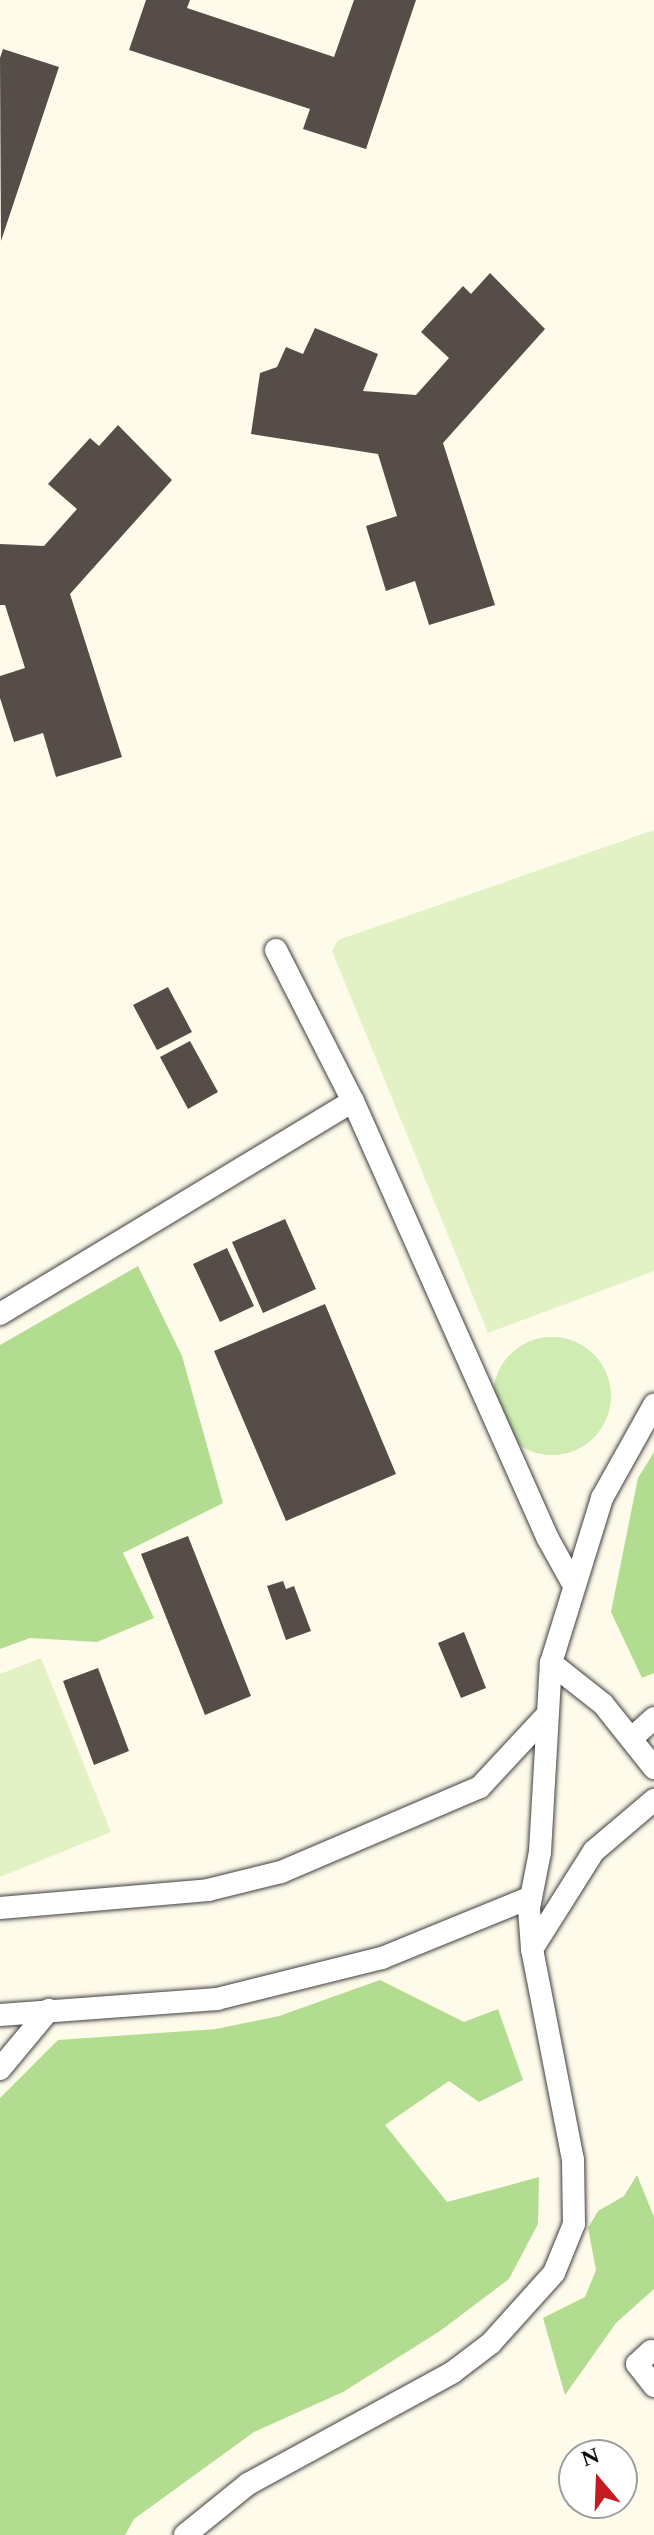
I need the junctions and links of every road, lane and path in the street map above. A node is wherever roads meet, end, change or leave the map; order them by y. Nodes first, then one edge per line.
1 (276, 950) dead end
2 (353, 1101) junction
3 (0, 1314) edge
4 (654, 1405) edge
5 (572, 1582) junction
6 (551, 1663) junction
7 (547, 1715) junction
8 (654, 1718) edge
9 (632, 1738) junction
10 (654, 1768) edge
11 (654, 1800) edge
12 (529, 1898) junction
13 (0, 1908) edge
14 (532, 1949) junction
15 (49, 2010) junction
16 (0, 2015) edge
17 (0, 2069) edge
18 (651, 2351) dead end
19 (654, 2386) edge
20 (185, 2535) edge

1 - 2 lane
2 - 3 lane
2 - 5 lane
4 - 5 lane
5 - 6 lane
6 - 7 lane
6 - 9 lane
7 - 12 lane
7 - 13 lane
8 - 9 lane
9 - 10 lane
11 - 14 lane
12 - 14 lane
12 - 15 lane
14 - 20 lane
15 - 16 lane
15 - 17 lane
18 - 19 lane

